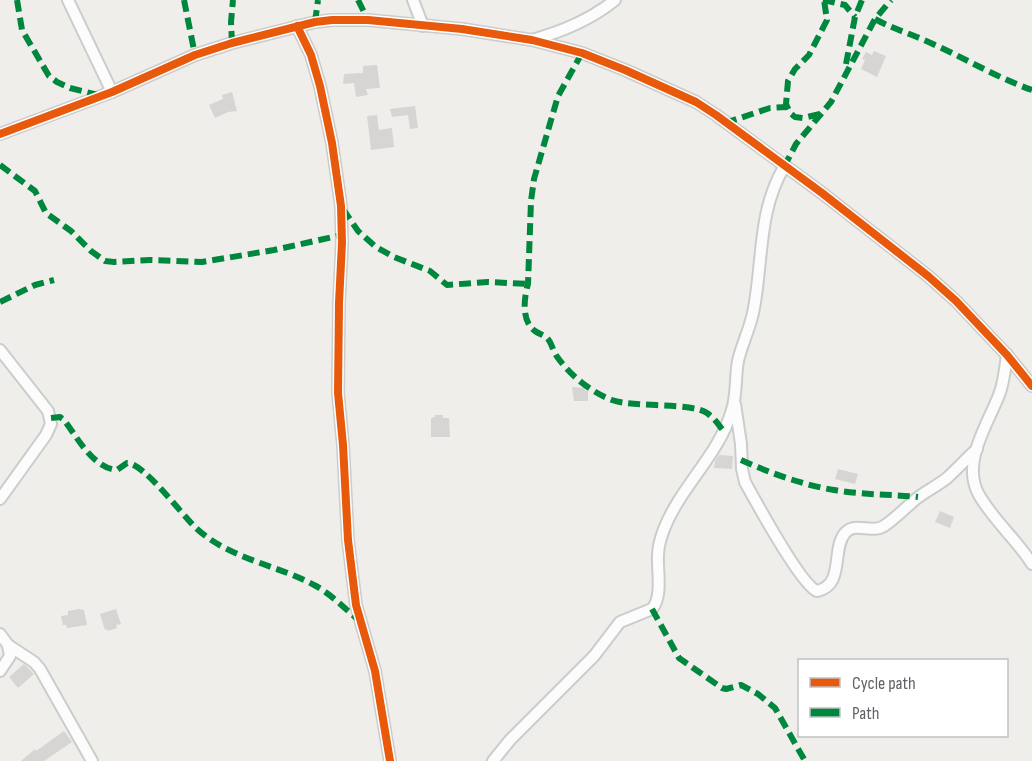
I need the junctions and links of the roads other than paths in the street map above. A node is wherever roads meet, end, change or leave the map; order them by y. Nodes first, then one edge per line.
1 (68, 0) edge
2 (412, 0) edge
3 (615, 0) edge
4 (297, 26) junction
5 (423, 26) junction
6 (532, 40) junction
7 (112, 92) junction
8 (0, 134) edge
9 (784, 167) junction
10 (0, 350) edge
11 (1007, 355) junction
12 (1032, 386) edge
13 (735, 401) junction
14 (977, 449) junction
15 (0, 500) edge
16 (1032, 564) edge
17 (0, 634) edge
18 (8, 645) junction
19 (0, 671) edge
20 (92, 761) edge
21 (390, 761) edge
22 (493, 761) edge

1 - 7 street
2 - 5 street
3 - 6 street
4 - 5 street
4 - 7 street
4 - 21 street
5 - 6 street
6 - 9 street
7 - 8 street
9 - 11 street
9 - 13 street
10 - 15 street
11 - 12 street
11 - 14 street
13 - 14 street
13 - 22 street
14 - 16 street
17 - 18 street
18 - 19 street
18 - 20 street

